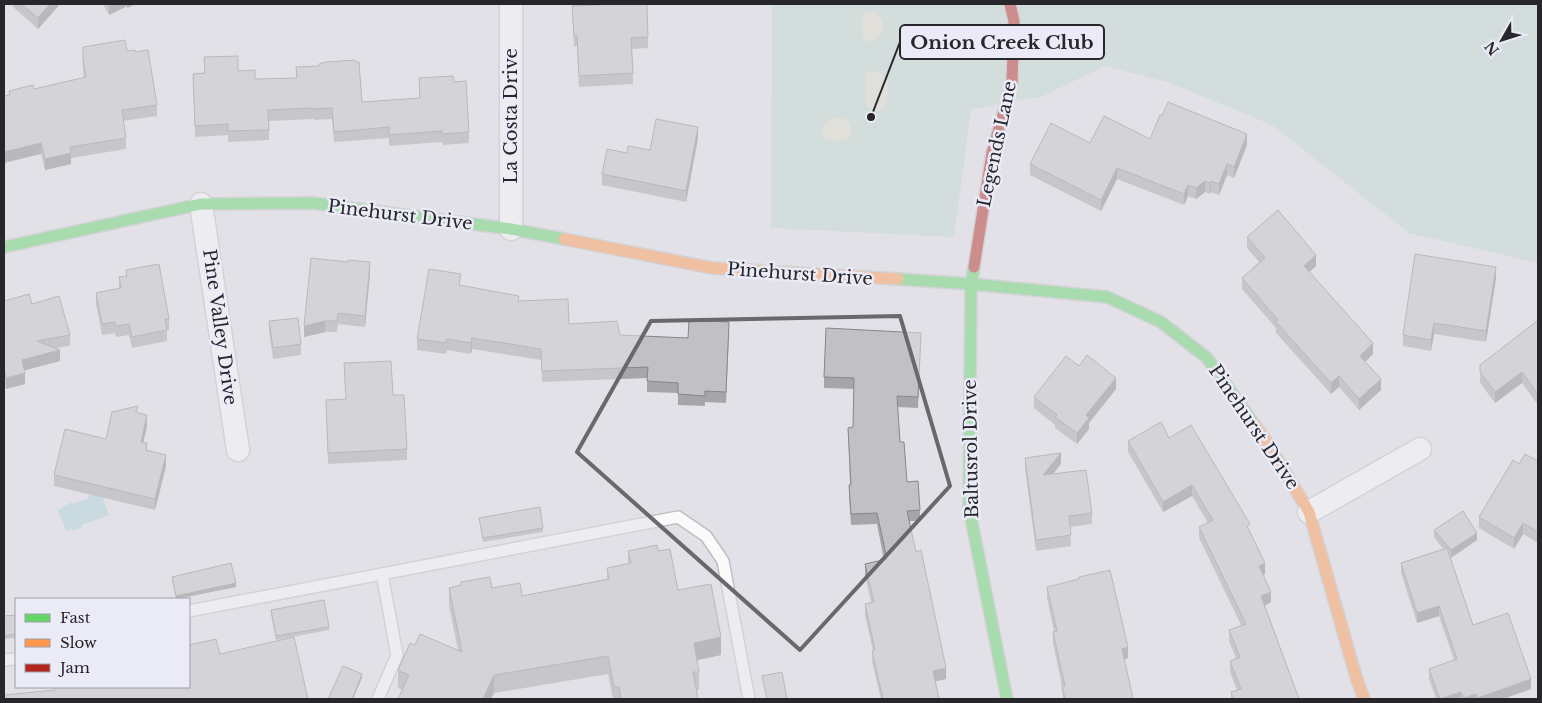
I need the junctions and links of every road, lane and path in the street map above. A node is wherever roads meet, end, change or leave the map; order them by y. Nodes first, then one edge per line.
1 (511, 4) edge
2 (1010, 4) edge
3 (201, 204) junction
4 (511, 229) junction
5 (4, 247) edge
6 (971, 284) junction
7 (1420, 449) dead end
8 (238, 450) dead end
9 (1309, 512) junction
10 (382, 574) junction
11 (190, 611) edge
12 (378, 699) edge
13 (749, 699) edge
14 (1007, 699) edge
15 (1364, 699) edge

1 - 4 street, La Costa Drive
2 - 6 street, Legends Lane
3 - 4 street, Pinehurst Drive
3 - 5 street, Pinehurst Drive
3 - 8 street, Pine Valley Drive
4 - 6 street, Pinehurst Drive
6 - 9 street, Pinehurst Drive
6 - 14 street, Baltusrol Drive
7 - 9 street
9 - 15 street, Pinehurst Drive
10 - 11 lane
10 - 12 lane
10 - 13 lane

